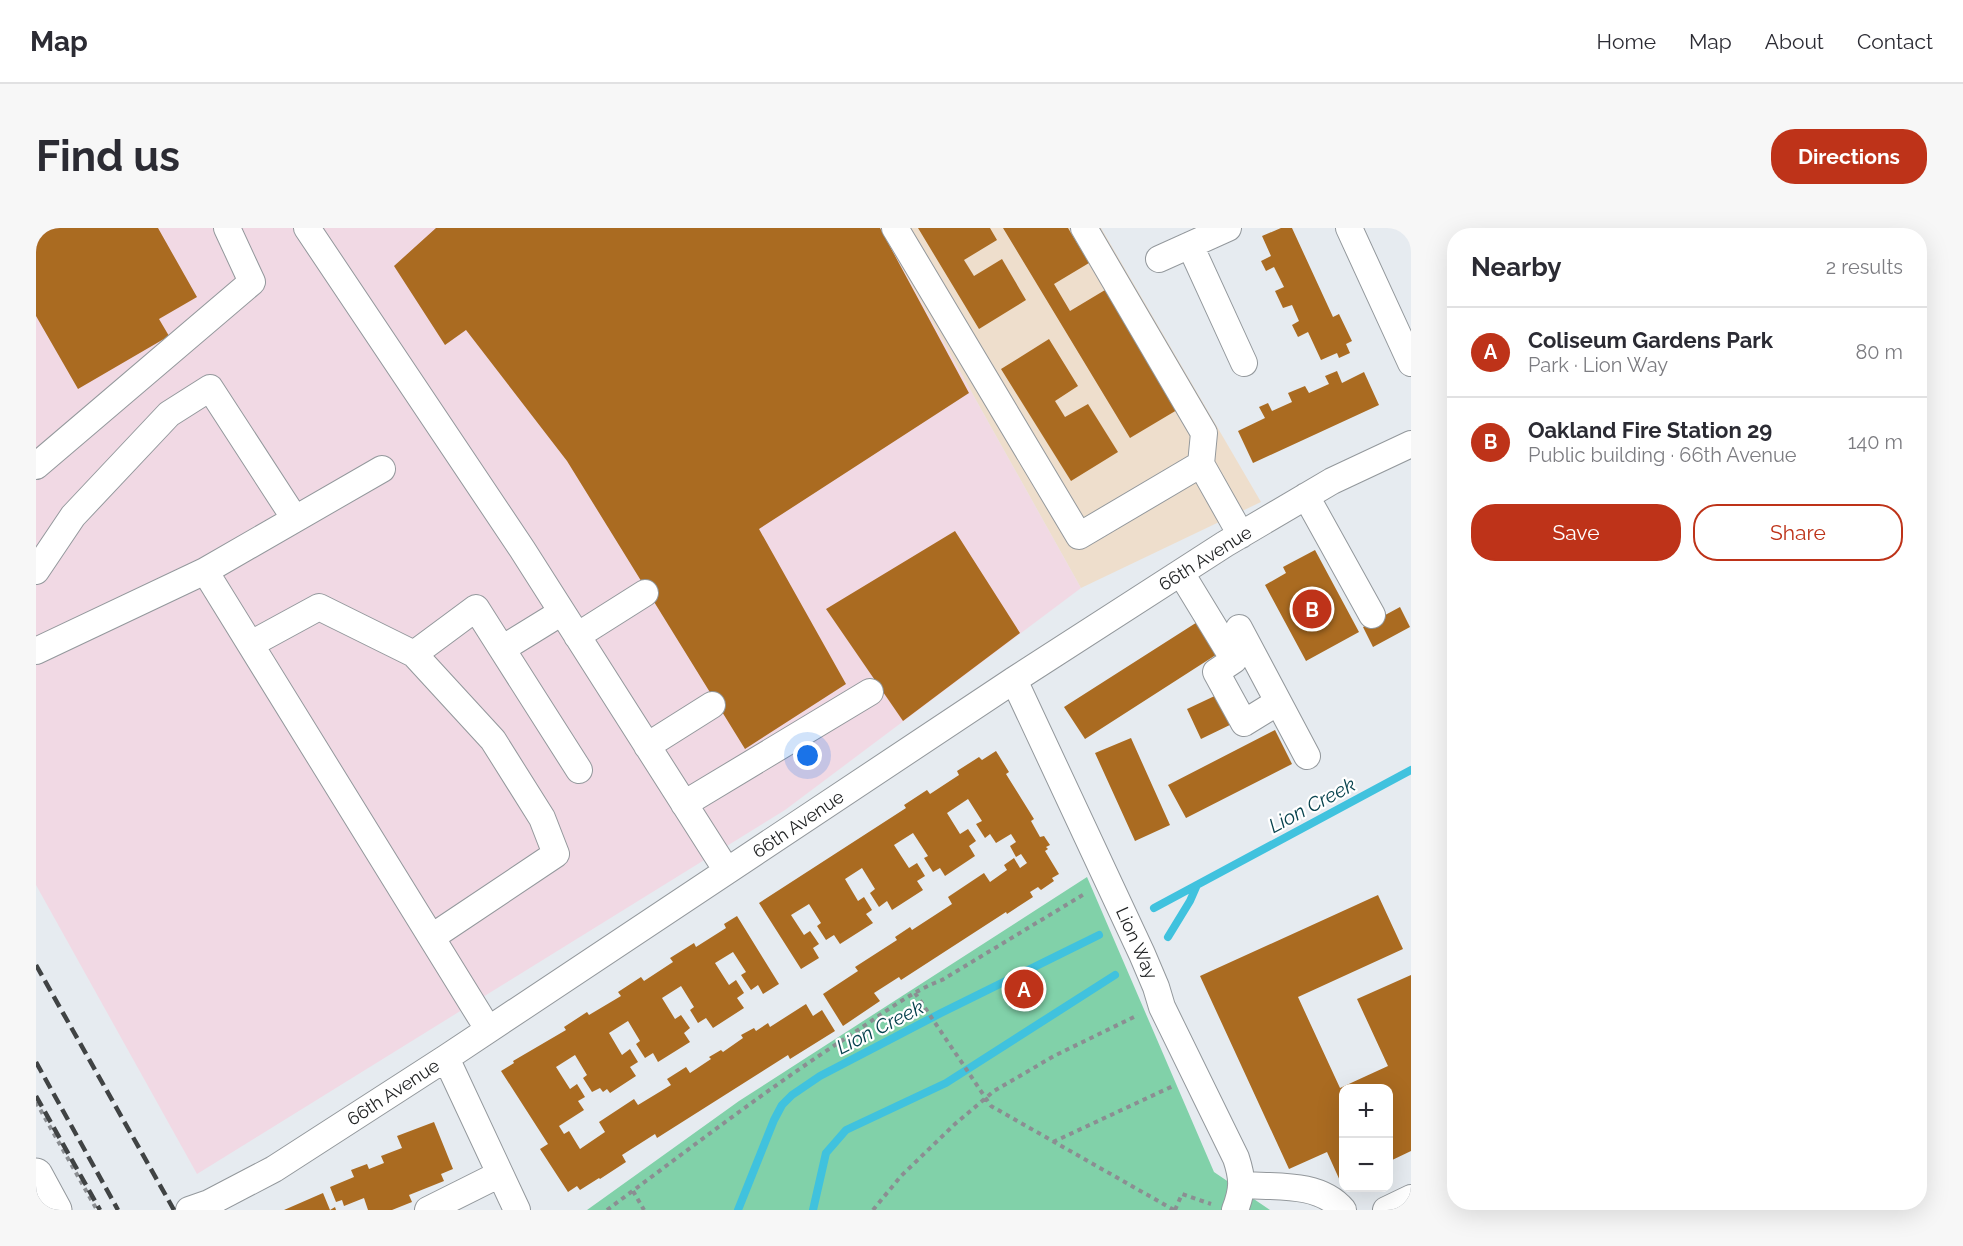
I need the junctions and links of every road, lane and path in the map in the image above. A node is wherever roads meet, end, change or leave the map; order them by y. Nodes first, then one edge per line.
1 (227, 228) edge
2 (307, 228) edge
3 (896, 228) edge
4 (1084, 228) edge
5 (1228, 228) edge
6 (1349, 228) edge
7 (1190, 245) junction
8 (1159, 259) dead end
9 (1244, 363) dead end
10 (1411, 363) edge
11 (1411, 444) edge
12 (1201, 465) junction
13 (36, 466) edge
14 (382, 470) dead end
15 (1306, 496) junction
16 (295, 519) junction
17 (1241, 535) junction
18 (36, 571) edge
19 (205, 571) junction
20 (1181, 573) junction
21 (645, 593) dead end
22 (562, 612) junction
23 (1372, 615) dead end
24 (1239, 628) dead end
25 (577, 636) junction
26 (251, 644) junction
27 (502, 649) junction
28 (36, 651) edge
29 (414, 654) junction
30 (1014, 680) junction
31 (870, 692) dead end
32 (1278, 702) junction
33 (712, 705) dead end
34 (647, 746) junction
35 (1307, 756) dead end
36 (579, 770) dead end
37 (684, 804) junction
38 (727, 871) junction
39 (1108, 880) junction
40 (432, 937) junction
41 (915, 993) junction
42 (1162, 1007) junction
43 (488, 1029) junction
44 (446, 1058) junction
45 (1196, 1075) junction
46 (986, 1098) junction
47 (36, 1102) edge
48 (1053, 1142) junction
49 (500, 1174) junction
50 (36, 1175) edge
51 (633, 1191) junction
52 (1411, 1198) edge
53 (1239, 1199) edge
54 (56, 1210) edge
55 (97, 1210) edge
56 (189, 1210) edge
57 (428, 1210) edge
58 (517, 1210) edge
59 (607, 1210) edge
60 (644, 1210) edge
61 (873, 1210) edge
62 (1175, 1210) edge
63 (1319, 1210) edge
64 (1343, 1210) edge
65 (1386, 1210) edge

1 - 13 street
2 - 22 street
3 - 12 street
4 - 12 street
5 - 7 street
6 - 10 street
7 - 8 street
7 - 9 street
11 - 15 street, 66th Avenue
12 - 17 street
14 - 16 street
15 - 17 street, 66th Avenue
15 - 23 street
16 - 18 street
16 - 19 street
17 - 20 street, 66th Avenue
19 - 26 street
19 - 28 street
20 - 30 street, 66th Avenue
20 - 32 street
21 - 25 street
22 - 25 street
22 - 27 street
24 - 32 street
25 - 34 street
26 - 29 street
26 - 40 street
27 - 29 street
27 - 36 street
29 - 40 street
30 - 38 street, 66th Avenue
30 - 39 street, Lion Way
31 - 37 street
32 - 35 street
33 - 34 street
34 - 37 street
37 - 38 street
38 - 43 street, 66th Avenue
39 - 41 path
39 - 42 street, Lion Way
40 - 43 street
41 - 46 path
41 - 51 path
42 - 45 street, Lion Way
42 - 46 path
43 - 44 street, 66th Avenue
44 - 49 street
44 - 56 street, 66th Avenue
45 - 48 path
45 - 53 street, Lion Way
46 - 48 path
46 - 61 path
47 - 55 path
48 - 62 path
49 - 57 street
49 - 58 street
50 - 54 main road
51 - 59 path
51 - 60 path
52 - 65 street
53 - 62 path
53 - 63 street
53 - 64 street

